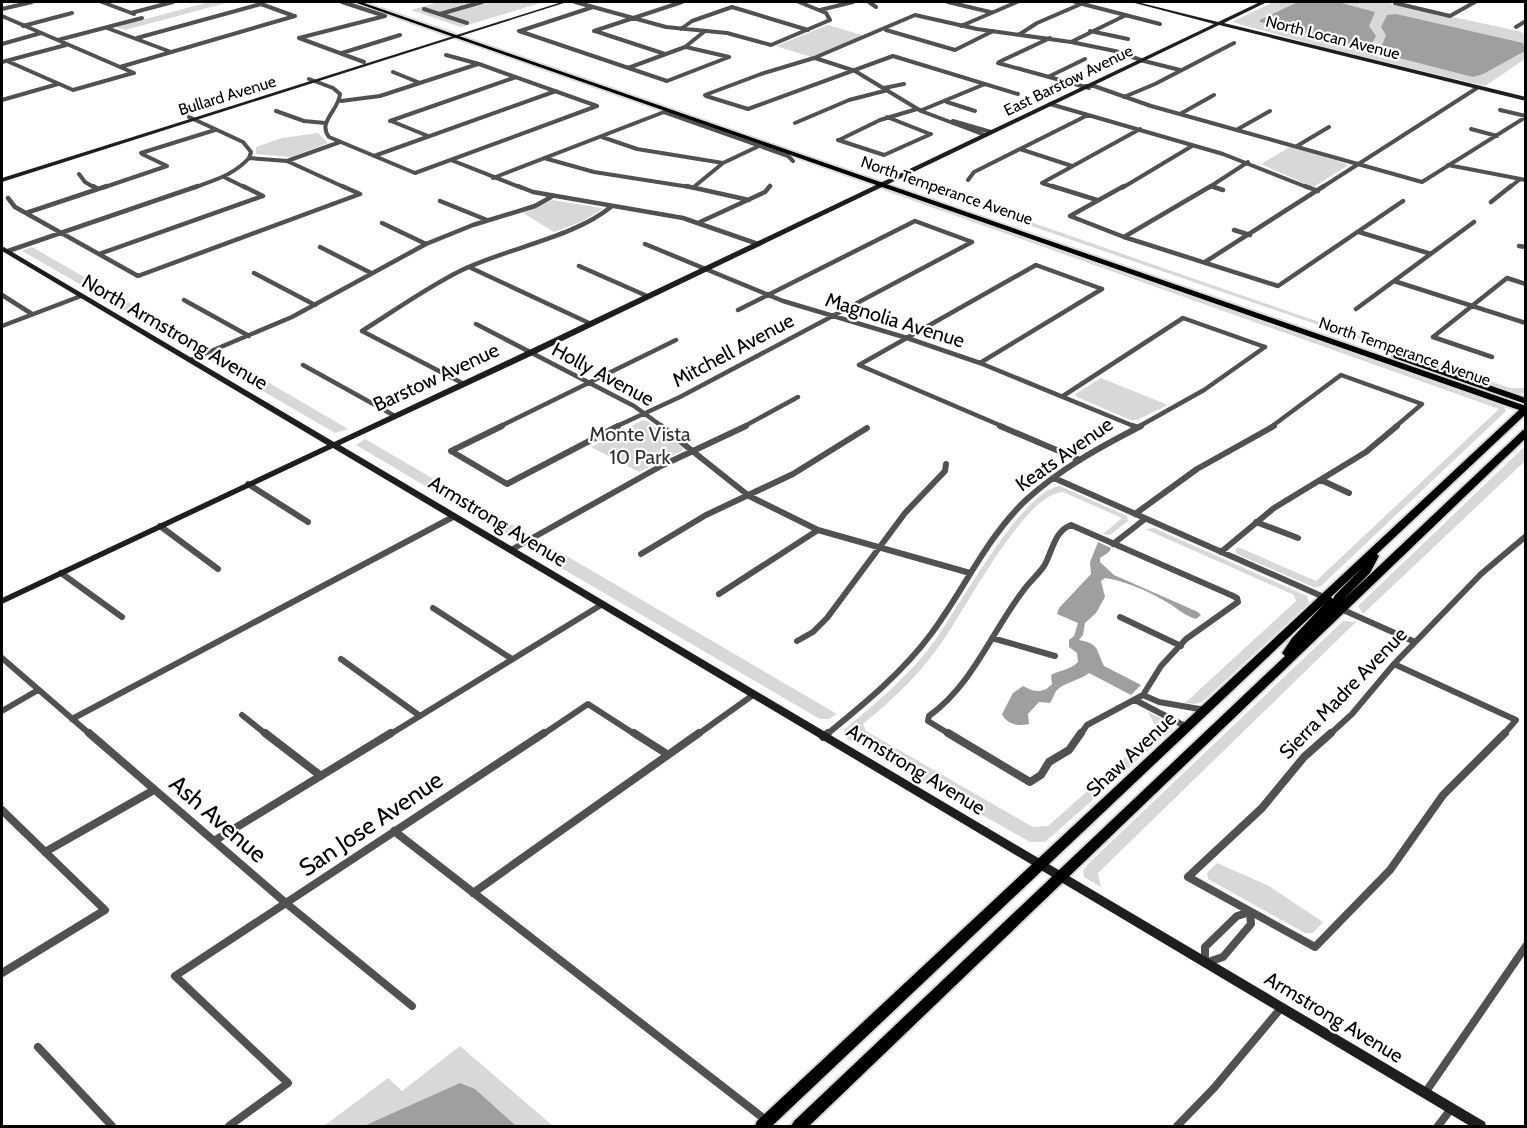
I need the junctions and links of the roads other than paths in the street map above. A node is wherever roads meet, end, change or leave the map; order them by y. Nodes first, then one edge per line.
1 (32, 2) edge
2 (103, 2) edge
3 (173, 2) edge
4 (342, 2) edge
5 (357, 2) edge
6 (370, 2) edge
7 (482, 2) edge
8 (554, 2) edge
9 (565, 2) edge
10 (575, 2) edge
11 (587, 2) edge
12 (682, 2) edge
13 (799, 2) edge
14 (853, 2) edge
15 (869, 2) edge
16 (948, 2) edge
17 (1017, 2) edge
18 (1075, 2) edge
19 (1133, 2) edge
20 (1263, 2) edge
21 (1396, 2) edge
22 (1475, 2) edge
23 (1082, 4) junction
24 (597, 6) junction
25 (876, 7) dead end
26 (2, 9) edge
27 (424, 9) dead end
28 (820, 10) junction
29 (990, 12) junction
30 (72, 13) dead end
31 (130, 13) junction
32 (440, 14) junction
33 (1125, 15) junction
34 (2, 16) edge
35 (634, 17) junction
36 (10, 20) junction
37 (1526, 21) edge
38 (2, 22) edge
39 (467, 23) dead end
40 (1219, 23) junction
41 (1160, 24) dead end
42 (23, 26) junction
43 (960, 26) junction
44 (106, 27) junction
45 (1516, 27) dead end
46 (681, 28) junction
47 (885, 30) junction
48 (705, 31) junction
49 (808, 31) junction
50 (993, 31) junction
51 (1090, 31) junction
52 (41, 33) junction
53 (460, 33) junction
54 (1020, 34) junction
55 (400, 35) dead end
56 (137, 38) junction
57 (1050, 39) junction
58 (1128, 39) dead end
59 (57, 40) junction
60 (1071, 42) junction
61 (1234, 43) dead end
62 (2, 44) edge
63 (66, 44) junction
64 (686, 47) junction
65 (171, 52) junction
66 (341, 53) junction
67 (665, 54) junction
68 (446, 55) dead end
69 (814, 58) junction
70 (1085, 59) dead end
71 (1142, 60) junction
72 (7, 61) junction
73 (2, 62) edge
74 (364, 62) junction
75 (479, 64) junction
76 (120, 67) junction
77 (627, 68) junction
78 (1180, 70) junction
79 (345, 72) junction
80 (393, 72) dead end
81 (855, 72) junction
82 (1050, 76) junction
83 (517, 77) junction
84 (312, 80) junction
85 (420, 83) junction
86 (58, 84) junction
87 (904, 84) dead end
88 (985, 84) junction
89 (1086, 86) junction
90 (1477, 88) junction
91 (886, 89) junction
92 (556, 92) junction
93 (1018, 94) dead end
94 (1214, 96) dead end
95 (1124, 97) junction
96 (1526, 99) edge
97 (2, 100) edge
98 (340, 101) junction
99 (946, 102) junction
100 (1050, 104) junction
101 (919, 110) junction
102 (1500, 110) dead end
103 (276, 111) dead end
104 (975, 111) dead end
105 (1270, 111) dead end
106 (1179, 114) junction
107 (1088, 115) junction
108 (1526, 116) edge
109 (887, 117) junction
110 (191, 118) junction
111 (325, 123) junction
112 (795, 123) dead end
113 (1329, 127) dead end
114 (216, 129) junction
115 (1140, 129) junction
116 (1238, 129) junction
117 (1471, 129) dead end
118 (988, 134) junction
119 (601, 136) junction
120 (1497, 136) junction
121 (429, 137) junction
122 (340, 142) junction
123 (759, 146) junction
124 (1192, 146) junction
125 (1297, 146) junction
126 (1019, 149) junction
127 (374, 156) junction
128 (249, 158) junction
129 (544, 158) junction
130 (451, 160) junction
131 (287, 161) junction
132 (793, 161) dead end
133 (1248, 162) junction
134 (723, 163) junction
135 (1359, 165) junction
136 (1448, 165) junction
137 (1072, 166) junction
138 (79, 174) dead end
139 (2, 177) edge
140 (224, 177) junction
141 (493, 178) junction
142 (1524, 179) edge
143 (968, 180) dead end
144 (887, 182) junction
145 (695, 186) junction
146 (770, 186) dead end
147 (1211, 186) junction
148 (98, 189) junction
149 (1223, 190) dead end
150 (1318, 191) junction
151 (551, 197) junction
152 (8, 198) dead end
153 (749, 200) junction
154 (1097, 200) junction
155 (440, 201) dead end
156 (1403, 201) dead end
157 (1491, 202) dead end
158 (612, 206) junction
159 (26, 213) junction
160 (487, 221) junction
161 (699, 222) junction
162 (1474, 222) dead end
163 (382, 224) dead end
164 (1234, 230) dead end
165 (1359, 232) junction
166 (62, 233) junction
167 (1250, 235) junction
168 (1124, 237) junction
169 (426, 244) junction
170 (645, 244) dead end
171 (758, 244) junction
172 (1519, 246) dead end
173 (320, 247) dead end
174 (1526, 247) edge
175 (5, 250) edge
176 (99, 254) junction
177 (1431, 254) junction
178 (1205, 262) junction
179 (579, 266) dead end
180 (469, 267) junction
181 (704, 269) junction
182 (254, 273) dead end
183 (371, 273) junction
184 (1394, 281) junction
185 (1526, 284) edge
186 (2, 295) edge
187 (767, 295) junction
188 (81, 296) junction
189 (647, 296) junction
190 (184, 300) dead end
191 (315, 305) junction
192 (1471, 306) junction
193 (1356, 309) dead end
194 (738, 310) dead end
195 (32, 314) junction
196 (832, 316) junction
197 (589, 323) junction
198 (1526, 323) edge
199 (476, 324) dead end
200 (2, 326) edge
201 (249, 336) junction
202 (907, 338) junction
203 (675, 340) dead end
204 (530, 352) junction
205 (1492, 357) dead end
206 (190, 360) junction
207 (980, 363) junction
208 (303, 365) dead end
209 (589, 382) junction
210 (464, 384) junction
211 (1063, 396) junction
212 (798, 397) dead end
213 (1526, 401) edge
214 (1525, 409) edge
215 (646, 413) junction
216 (394, 416) junction
217 (1136, 427) junction
218 (867, 428) dead end
219 (1526, 432) edge
220 (333, 444) junction
221 (695, 451) junction
222 (1080, 460) junction
223 (946, 464) dead end
224 (1054, 478) junction
225 (1321, 480) junction
226 (248, 484) junction
227 (1349, 493) dead end
228 (749, 496) junction
229 (1135, 514) junction
230 (453, 517) junction
231 (1145, 519) junction
232 (308, 522) dead end
233 (1256, 522) junction
234 (160, 526) junction
235 (818, 530) junction
236 (1526, 536) edge
237 (1298, 538) dead end
238 (1113, 544) junction
239 (880, 548) junction
240 (1379, 548) junction
241 (511, 550) junction
242 (1221, 552) junction
243 (641, 554) dead end
244 (218, 569) dead end
245 (61, 573) junction
246 (970, 573) junction
247 (719, 594) dead end
248 (1326, 598) junction
249 (2, 601) edge
250 (602, 604) junction
251 (433, 608) dead end
252 (1341, 609) junction
253 (122, 617) dead end
254 (1120, 617) dead end
255 (992, 638) junction
256 (797, 641) dead end
257 (1415, 642) junction
258 (1181, 646) junction
259 (1055, 656) dead end
260 (2, 658) edge
261 (341, 659) dead end
262 (513, 659) junction
263 (1282, 664) junction
264 (1394, 664) junction
265 (38, 690) junction
266 (1143, 694) junction
267 (753, 695) junction
268 (1135, 700) junction
269 (1206, 710) junction
270 (2, 711) edge
271 (242, 715) dead end
272 (420, 716) junction
273 (72, 719) junction
274 (1187, 727) junction
275 (823, 737) junction
276 (667, 754) junction
277 (321, 776) junction
278 (154, 790) junction
279 (2, 810) edge
280 (394, 831) junction
281 (214, 841) junction
282 (45, 852) junction
283 (1041, 866) junction
284 (1060, 878) junction
285 (473, 893) junction
286 (287, 903) junction
287 (1250, 912) junction
288 (1526, 946) edge
289 (1205, 963) junction
290 (2, 973) edge
291 (412, 1006) dead end
292 (1281, 1008) junction
293 (38, 1047) dead end
294 (1424, 1093) junction
295 (1451, 1109) junction
296 (766, 1125) edge
297 (112, 1126) edge
298 (229, 1126) edge
299 (799, 1126) edge
300 (1177, 1126) edge
301 (1438, 1126) edge
302 (1480, 1126) edge

1 - 26 street
2 - 31 street
3 - 31 street
4 - 66 street
5 - 53 main road, North Temperance Avenue
6 - 53 main road, North Temperance Avenue
7 - 32 street
8 - 53 street
9 - 53 street
10 - 24 street
11 - 24 street
12 - 35 street
13 - 28 street
14 - 28 street
15 - 25 street
16 - 29 street
17 - 29 street
18 - 23 street
19 - 40 street, North Locan Avenue
20 - 40 street, East Barstow Avenue
21 - 22 street
23 - 33 street
23 - 54 street
24 - 35 street
24 - 77 street
27 - 32 street
28 - 49 street
29 - 43 street
30 - 42 street
31 - 44 street
32 - 39 street
33 - 41 street
33 - 51 street
34 - 36 street
35 - 46 street
35 - 67 street
36 - 38 street
36 - 42 street
37 - 45 street
40 - 71 street, East Barstow Avenue
40 - 90 street, North Locan Avenue
42 - 52 street
43 - 47 street
43 - 50 street
44 - 56 street
44 - 59 street
46 - 48 street
46 - 49 street
47 - 50 street
47 - 69 street
48 - 49 street
48 - 64 street
50 - 54 street
51 - 58 street
51 - 60 street
52 - 59 street
52 - 62 street
53 - 74 street, Bullard Avenue
53 - 79 street, Bullard Avenue
53 - 144 main road, North Temperance Avenue
54 - 57 street
55 - 66 street
56 - 65 street
56 - 65 street
57 - 60 street
57 - 82 street
59 - 63 street
60 - 71 street
61 - 78 street
63 - 72 street
63 - 76 street
64 - 67 street
64 - 77 street
65 - 76 street
66 - 74 street
67 - 77 street
68 - 75 street
69 - 81 street
69 - 81 street
70 - 82 street
71 - 78 street
71 - 89 street, East Barstow Avenue
72 - 73 street
72 - 86 street
74 - 79 street
74 - 84 street, Bullard Avenue
75 - 83 street
75 - 85 street
76 - 86 street
78 - 95 street
79 - 84 street, Bullard Avenue
80 - 85 street
81 - 88 street
81 - 91 street
82 - 89 street
83 - 92 street
83 - 121 street
84 - 98 street
84 - 110 street, Bullard Avenue
85 - 98 street
86 - 97 street
87 - 91 street
88 - 93 street
88 - 99 street
89 - 95 street
89 - 100 street, East Barstow Avenue
90 - 96 street, North Locan Avenue
90 - 135 street
91 - 101 street
91 - 112 street
92 - 121 street
92 - 130 street
94 - 106 street
95 - 106 street
98 - 111 street
99 - 101 street
99 - 104 street
100 - 107 street
100 - 118 street, East Barstow Avenue
101 - 109 street
101 - 118 street
102 - 108 street
103 - 111 street
105 - 116 street
106 - 116 street
107 - 115 street
107 - 126 street
108 - 120 street
109 - 109 street
110 - 114 street
110 - 139 street, Bullard Avenue
111 - 122 street
113 - 125 street
114 - 128 street
114 - 148 street
115 - 124 street
115 - 137 street
116 - 125 street
117 - 120 street
118 - 144 street, East Barstow Avenue
119 - 123 street
119 - 129 street
119 - 134 street
120 - 136 street
121 - 127 street
122 - 127 street
122 - 131 street
123 - 132 street
123 - 134 street
124 - 133 street
124 - 154 street
125 - 135 street
126 - 137 street
126 - 143 street
127 - 130 street
128 - 131 street
128 - 140 street
129 - 141 street
129 - 145 street
130 - 141 street
131 - 176 street
133 - 147 street
133 - 150 street
134 - 145 street
135 - 136 street
135 - 150 street
136 - 142 street
137 - 154 street
138 - 148 street
140 - 166 street
140 - 176 street
141 - 151 street
142 - 157 street
144 - 171 street, Barstow Avenue
144 - 213 main road, North Temperance Avenue
144 - 214 main road, North Temperance Avenue
145 - 153 street
146 - 153 street
147 - 149 street
147 - 168 street
148 - 159 street
150 - 167 street
151 - 158 street
151 - 160 street
152 - 159 street
153 - 161 street
154 - 168 street
155 - 160 street
156 - 165 street
158 - 161 street
158 - 180 street
159 - 166 street
160 - 169 street
161 - 171 street
162 - 177 street
163 - 169 street
164 - 167 street
165 - 177 street
165 - 178 street
166 - 175 street
166 - 176 street
167 - 178 street
168 - 178 street
169 - 183 street
170 - 181 street, Magnolia Avenue
171 - 181 street, Barstow Avenue
172 - 174 street
173 - 183 street
175 - 188 street, North Armstrong Avenue
177 - 184 street
179 - 189 street
180 - 197 street
180 - 210 street
181 - 187 street, Magnolia Avenue
181 - 189 street, Barstow Avenue
182 - 191 street
183 - 191 street
184 - 192 street
184 - 193 street
185 - 192 street
186 - 195 street
187 - 194 street
187 - 196 street, Magnolia Avenue
187 - 196 street, Mitchell Avenue
188 - 195 street
188 - 206 street, North Armstrong Avenue
189 - 197 street, Barstow Avenue
190 - 201 street
191 - 201 street
192 - 198 street
192 - 205 street
195 - 200 street
196 - 202 street, Magnolia Avenue
196 - 215 street, Mitchell Avenue
197 - 204 street, Barstow Avenue
199 - 204 street, Holly Avenue
201 - 206 street
202 - 207 street, Magnolia Avenue
202 - 207 street
202 - 222 street
203 - 209 street
204 - 209 street, Holly Avenue
204 - 210 street, Barstow Avenue
206 - 220 street, North Armstrong Avenue
207 - 211 street, Magnolia Avenue
208 - 216 street
209 - 215 street, Holly Avenue
209 - 215 street, Mitchell Avenue
210 - 216 street, Barstow Avenue
211 - 217 street, Magnolia Avenue
211 - 217 street, Keats Avenue
212 - 221 street
214 - 240 main road, Shaw Avenue
215 - 221 street, Holly Avenue
216 - 220 street, Barstow Avenue
217 - 222 street, Keats Avenue
218 - 228 street
219 - 252 main road, Shaw Avenue
220 - 226 street, Barstow Avenue
220 - 230 street, Armstrong Avenue
221 - 228 street, Holly Avenue
221 - 241 street
222 - 224 street, Keats Avenue
223 - 239 street
224 - 229 street
224 - 246 street, Keats Avenue
225 - 227 street
225 - 229 street
225 - 233 street
226 - 232 street
226 - 234 street, Barstow Avenue
228 - 235 street, Holly Avenue
228 - 243 street
229 - 231 street
230 - 241 street, Armstrong Avenue
230 - 273 street
231 - 238 street
231 - 242 street
233 - 237 street
233 - 242 street
234 - 244 street
234 - 245 street, Barstow Avenue
235 - 239 street, Holly Avenue
235 - 247 street
236 - 257 street, Sierra Madre Avenue
238 - 255 street
238 - 258 street
239 - 246 street, Holly Avenue
239 - 256 street
240 - 248 main road, Shaw Avenue
240 - 252 main road
241 - 250 street, Armstrong Avenue
242 - 248 street
245 - 249 street, Barstow Avenue
245 - 253 street
246 - 275 street, Keats Avenue
248 - 263 main road
248 - 269 main road, Shaw Avenue
250 - 262 street
250 - 267 street, Armstrong Avenue
251 - 262 street
252 - 257 street
252 - 263 main road, Shaw Avenue
254 - 258 street
255 - 259 street
255 - 268 street
257 - 264 street, Sierra Madre Avenue
258 - 266 street
260 - 265 street, Ash Avenue
261 - 272 street
262 - 272 street
263 - 284 main road, Shaw Avenue
264 - 287 street, Sierra Madre Avenue
264 - 287 street
265 - 270 street
265 - 273 street, Ash Avenue
266 - 268 street
266 - 269 street
267 - 275 street, Armstrong Avenue
267 - 276 street
268 - 274 street
269 - 274 main road, Shaw Avenue
271 - 277 street
272 - 277 street
273 - 278 street, Ash Avenue
274 - 283 main road, Shaw Avenue
275 - 283 street, Armstrong Avenue
276 - 280 street, San Jose Avenue
276 - 285 street
277 - 281 street
278 - 281 street, Ash Avenue
278 - 282 street
279 - 282 street
280 - 285 street
280 - 286 street, San Jose Avenue
281 - 286 street, Ash Avenue
282 - 290 street
283 - 284 street, Armstrong Avenue
283 - 296 main road, Shaw Avenue
284 - 289 street, Armstrong Avenue
284 - 299 main road, Shaw Avenue
285 - 296 street
286 - 291 street, Ash Avenue
286 - 298 street, San Jose Avenue
287 - 289 street
287 - 289 street
288 - 294 street
289 - 292 street, Armstrong Avenue
292 - 294 street, Armstrong Avenue
292 - 300 street
293 - 297 street
294 - 295 street, Armstrong Avenue
295 - 301 street
295 - 302 street, Armstrong Avenue

